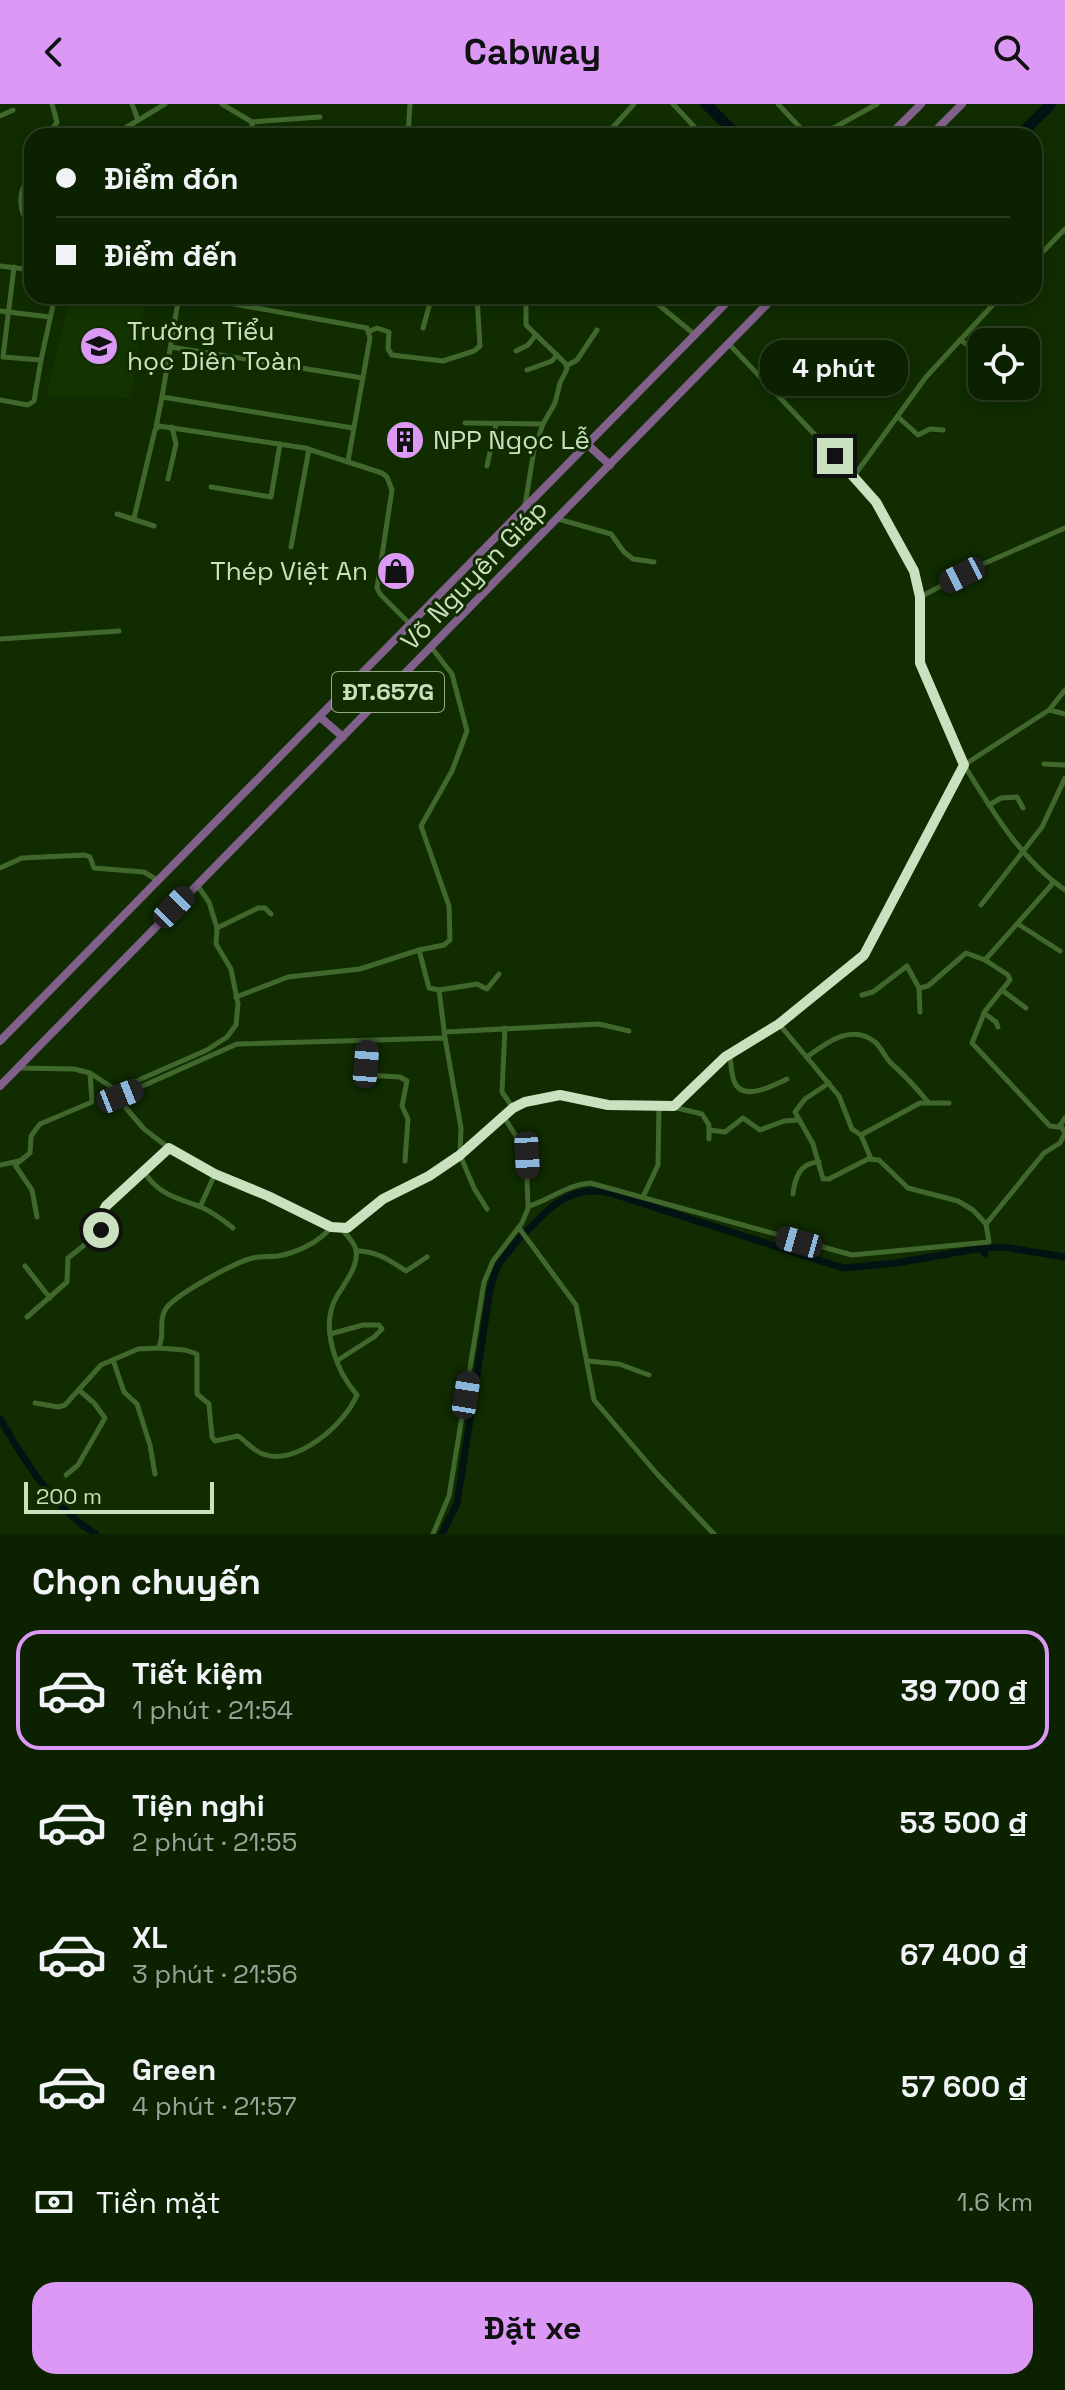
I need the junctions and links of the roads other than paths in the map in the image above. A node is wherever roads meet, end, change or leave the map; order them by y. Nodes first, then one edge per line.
1 (52, 104) edge
2 (132, 104) edge
3 (165, 104) edge
4 (222, 104) edge
5 (410, 104) edge
6 (634, 104) edge
7 (673, 104) edge
8 (778, 104) edge
9 (877, 104) edge
10 (921, 104) edge
11 (962, 104) edge
12 (13, 110) dead end
13 (0, 116) edge
14 (320, 117) dead end
15 (138, 120) junction
16 (252, 122) junction
17 (53, 128) edge
18 (125, 128) edge
19 (252, 128) edge
20 (408, 128) edge
21 (612, 128) edge
22 (696, 128) edge
23 (800, 128) edge
24 (834, 128) edge
25 (897, 128) edge
26 (938, 128) edge
27 (24, 186) edge
28 (24, 218) edge
29 (1065, 229) edge
30 (1042, 253) edge
31 (0, 266) edge
32 (14, 267) junction
33 (24, 268) edge
34 (53, 304) edge
35 (180, 304) edge
36 (240, 304) edge
37 (430, 304) edge
38 (477, 304) edge
39 (526, 304) edge
40 (658, 304) edge
41 (725, 304) edge
42 (767, 304) edge
43 (994, 304) edge
44 (4, 311) edge
45 (50, 317) junction
46 (423, 328) dead end
47 (597, 330) dead end
48 (370, 331) junction
49 (695, 335) junction
50 (535, 336) junction
51 (960, 340) junction
52 (729, 344) junction
53 (968, 345) edge
54 (171, 347) junction
55 (516, 351) dead end
56 (557, 355) junction
57 (2, 357) edge
58 (41, 360) junction
59 (566, 366) junction
60 (527, 370) dead end
61 (363, 378) junction
62 (162, 397) junction
63 (0, 400) edge
64 (897, 417) junction
65 (465, 423) dead end
66 (496, 424) junction
67 (543, 424) junction
68 (172, 427) junction
69 (156, 428) junction
70 (353, 428) junction
71 (943, 430) dead end
72 (280, 444) junction
73 (588, 445) junction
74 (309, 449) junction
75 (348, 461) junction
76 (610, 465) junction
77 (487, 466) dead end
78 (854, 476) junction
79 (168, 479) dead end
80 (211, 487) dead end
81 (524, 511) junction
82 (117, 514) dead end
83 (134, 518) junction
84 (558, 519) junction
85 (154, 526) dead end
86 (1065, 528) edge
87 (291, 547) dead end
88 (654, 562) dead end
89 (920, 597) junction
90 (411, 625) junction
91 (119, 631) dead end
92 (0, 639) edge
93 (431, 647) junction
94 (1065, 690) edge
95 (1049, 710) junction
96 (1065, 714) edge
97 (320, 717) junction
98 (343, 737) junction
99 (1044, 764) dead end
100 (964, 765) junction
101 (1065, 765) edge
102 (1065, 778) edge
103 (988, 805) junction
104 (1023, 808) dead end
105 (1023, 852) junction
106 (0, 868) edge
107 (159, 881) junction
108 (1054, 882) junction
109 (197, 885) junction
110 (1065, 890) edge
111 (981, 905) dead end
112 (271, 914) dead end
113 (1018, 924) junction
114 (217, 928) junction
115 (419, 950) junction
116 (1060, 951) dead end
117 (985, 960) junction
118 (499, 974) dead end
119 (919, 988) junction
120 (439, 990) junction
121 (1002, 990) junction
122 (862, 995) dead end
123 (236, 997) junction
124 (1026, 1008) dead end
125 (920, 1012) dead end
126 (984, 1013) junction
127 (779, 1024) junction
128 (998, 1027) dead end
129 (505, 1028) junction
130 (629, 1031) dead end
131 (445, 1035) junction
132 (368, 1040) junction
133 (0, 1041) edge
134 (730, 1054) junction
135 (807, 1057) junction
136 (18, 1067) junction
137 (90, 1073) junction
138 (787, 1079) dead end
139 (829, 1083) junction
140 (0, 1086) edge
141 (116, 1090) junction
142 (120, 1096) junction
143 (928, 1102) junction
144 (949, 1103) dead end
145 (659, 1107) junction
146 (673, 1107) junction
147 (513, 1108) junction
148 (504, 1117) junction
149 (1065, 1118) edge
150 (798, 1120) junction
151 (1061, 1126) junction
152 (709, 1130) junction
153 (861, 1135) junction
154 (709, 1139) dead end
155 (169, 1148) junction
156 (460, 1155) junction
157 (871, 1159) junction
158 (19, 1161) junction
159 (405, 1161) dead end
160 (819, 1162) junction
161 (0, 1165) edge
162 (143, 1170) junction
163 (215, 1174) junction
164 (793, 1194) dead end
165 (643, 1197) junction
166 (200, 1207) junction
167 (528, 1207) junction
168 (487, 1209) dead end
169 (37, 1217) dead end
170 (986, 1224) junction
171 (331, 1227) junction
172 (233, 1228) dead end
173 (519, 1228) junction
174 (342, 1229) junction
175 (356, 1251) junction
176 (427, 1257) dead end
177 (25, 1266) dead end
178 (50, 1298) junction
179 (27, 1317) dead end
180 (330, 1334) junction
181 (158, 1348) junction
182 (113, 1360) junction
183 (338, 1360) junction
184 (588, 1361) junction
185 (649, 1375) dead end
186 (79, 1390) junction
187 (35, 1403) dead end
188 (155, 1474) dead end
189 (66, 1475) dead end
190 (433, 1534) edge
191 (714, 1534) edge

1 - 17 street
2 - 15 street
3 - 15 street
4 - 16 street
5 - 20 street
6 - 21 street
7 - 22 street
8 - 23 street
9 - 24 street
10 - 25 main road
11 - 26 main road
12 - 13 street
14 - 16 street
15 - 18 street
16 - 19 street
27 - 28 street
29 - 30 street
31 - 32 street
32 - 33 street
32 - 44 street
34 - 45 street
35 - 54 street
36 - 48 street
37 - 46 street
38 - 48 street
39 - 50 street
40 - 49 street
41 - 49 main road, Võ Nguyên Giáp / ĐT.657G
42 - 52 main road, Võ Nguyên Giáp / ĐT.657G
43 - 51 street
44 - 45 street
44 - 57 street
45 - 58 street
47 - 59 street
48 - 61 street
49 - 73 main road, Võ Nguyên Giáp / ĐT.657G
50 - 55 street
50 - 56 street
51 - 53 street
51 - 64 street
52 - 76 main road, Võ Nguyên Giáp / ĐT.657G
52 - 78 street
54 - 61 street
54 - 62 street
56 - 59 street
56 - 60 street
57 - 58 street
58 - 63 street
59 - 67 street
61 - 70 street
62 - 69 street
62 - 70 street
64 - 71 street
64 - 78 street
65 - 66 street
66 - 67 street
66 - 77 street
67 - 81 street
68 - 69 street
68 - 72 street
68 - 79 street
69 - 83 street
70 - 75 street
72 - 74 street
72 - 80 street
73 - 76 main road
73 - 81 main road, Võ Nguyên Giáp / ĐT.657G
74 - 75 street
74 - 87 street
75 - 90 street
76 - 84 main road, Võ Nguyên Giáp / ĐT.657G
78 - 89 street
81 - 90 main road, Võ Nguyên Giáp / ĐT.657G
82 - 83 street
83 - 85 street
84 - 88 street
84 - 93 main road, Võ Nguyên Giáp / ĐT.657G
86 - 89 street
89 - 100 street
90 - 97 main road, Võ Nguyên Giáp / ĐT.657G
91 - 92 street
93 - 98 main road, Võ Nguyên Giáp / ĐT.657G
93 - 115 street
94 - 95 street
95 - 96 street
95 - 100 street
97 - 98 main road
97 - 107 main road, Võ Nguyên Giáp / ĐT.657G
98 - 109 main road, Võ Nguyên Giáp / ĐT.657G
99 - 101 street
100 - 103 street
100 - 127 street
102 - 105 street
103 - 104 street
103 - 105 street
105 - 108 street
105 - 111 street
106 - 107 street
107 - 133 main road, Võ Nguyên Giáp / ĐT.657G
108 - 110 street
108 - 113 street
109 - 114 street
109 - 136 main road, Võ Nguyên Giáp / ĐT.657G
112 - 114 street
113 - 116 street
113 - 117 street
114 - 123 street
115 - 120 street
115 - 123 street
117 - 119 street
117 - 121 street
118 - 120 street
119 - 122 street
119 - 125 street
120 - 131 street
121 - 124 street
121 - 126 street
123 - 141 street
126 - 128 street
126 - 151 street
127 - 134 street
127 - 135 street
129 - 130 street
129 - 131 street
129 - 147 street
131 - 132 street
131 - 156 street
132 - 142 street
132 - 159 street
134 - 138 street
134 - 146 street
135 - 139 street
135 - 143 street
136 - 137 street
136 - 140 main road, Võ Nguyên Giáp / ĐT.657G
137 - 141 street
137 - 158 street
139 - 150 street
139 - 153 street
141 - 142 street
142 - 155 street
143 - 144 street
143 - 153 street
145 - 146 street
145 - 147 street
145 - 165 street
146 - 152 street
147 - 148 street
148 - 156 street
148 - 167 street
149 - 151 street
150 - 152 street
150 - 160 street
151 - 170 street
152 - 154 street
153 - 157 street
155 - 162 street
155 - 163 street
156 - 168 street
156 - 174 street
157 - 160 street
157 - 170 street
158 - 161 street
158 - 169 street
160 - 164 street
162 - 166 street
162 - 178 street
163 - 166 street
163 - 171 street
165 - 167 street
165 - 170 street
166 - 172 street
167 - 173 street
171 - 174 street
171 - 181 street
173 - 184 street
173 - 190 street
174 - 175 street
175 - 176 street
175 - 180 street
177 - 178 street
178 - 179 street
180 - 183 street
180 - 183 street
181 - 182 street
181 - 183 street
182 - 186 street
182 - 188 street
184 - 185 street
184 - 191 street
186 - 187 street
186 - 189 street

